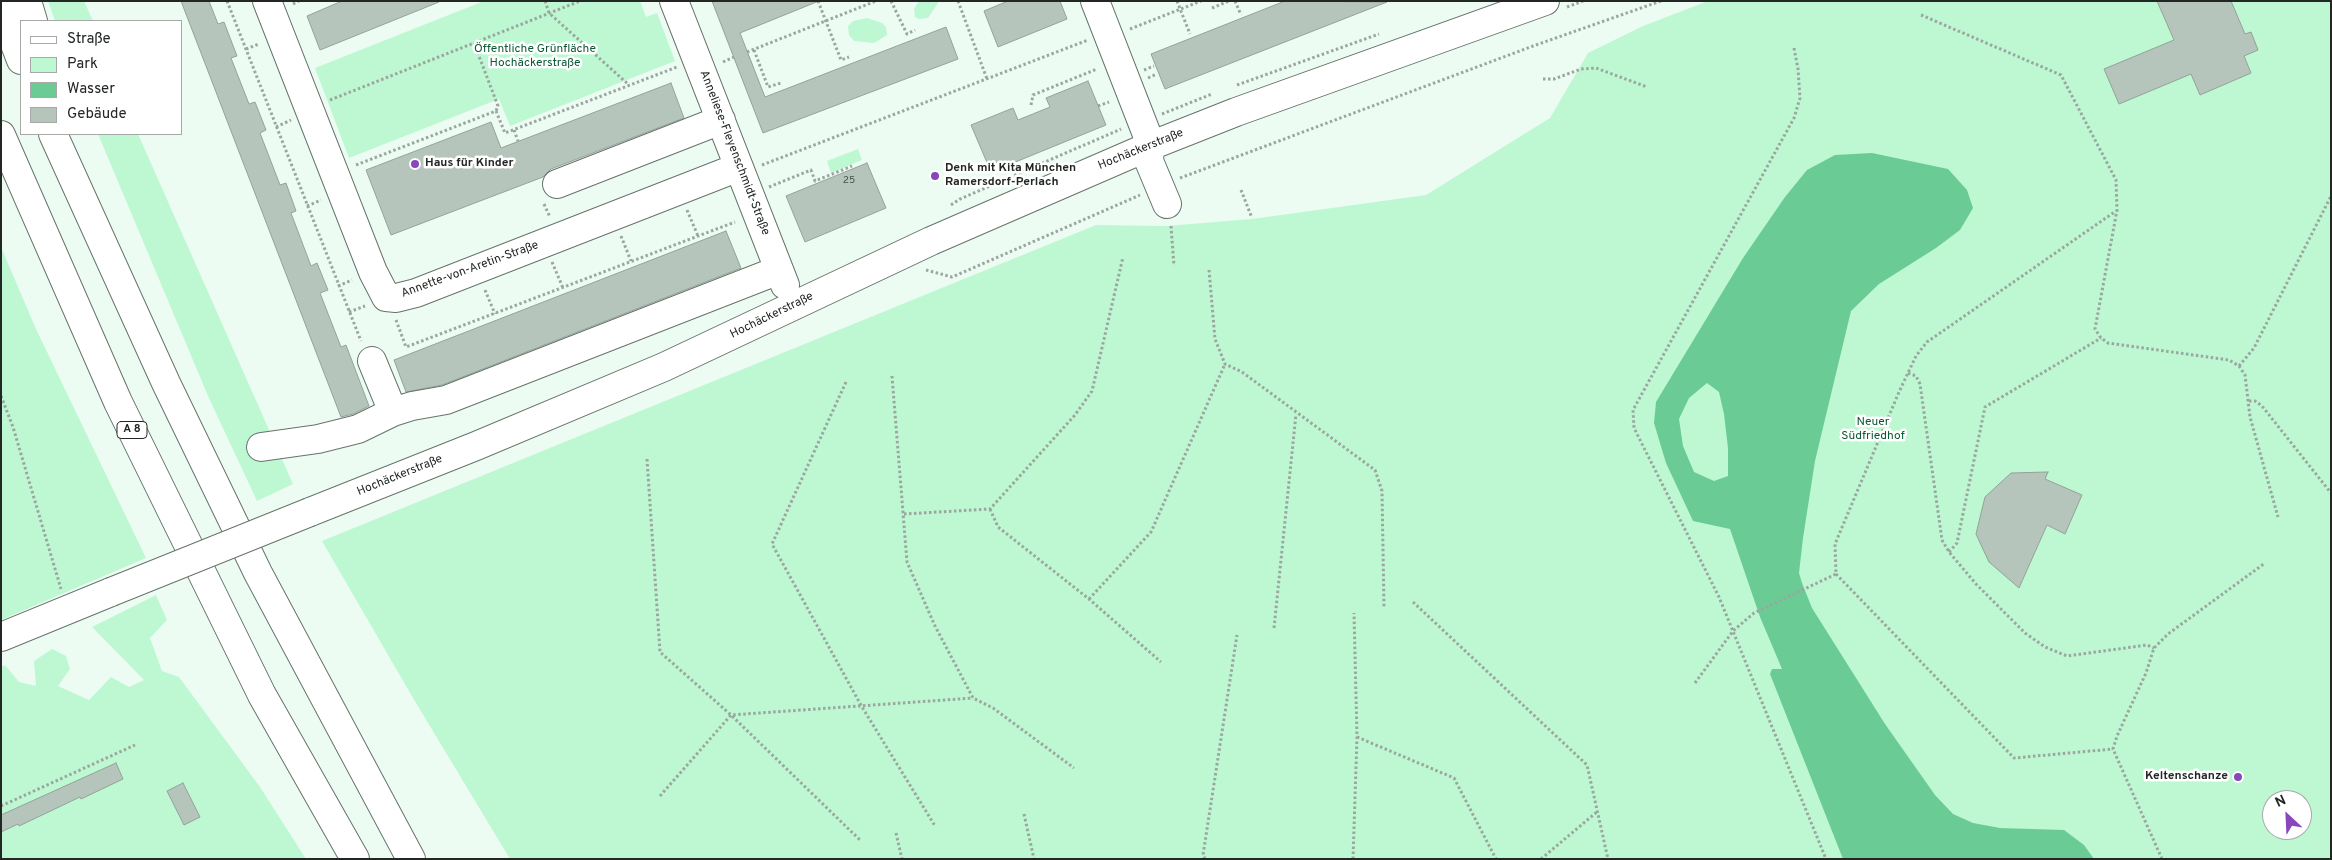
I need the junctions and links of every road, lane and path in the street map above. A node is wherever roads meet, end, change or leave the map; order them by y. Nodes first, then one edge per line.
1 (27, 1) edge
2 (227, 1) edge
3 (267, 1) edge
4 (545, 1) edge
5 (580, 1) edge
6 (674, 1) edge
7 (818, 1) edge
8 (876, 1) edge
9 (891, 1) edge
10 (958, 1) edge
11 (1095, 1) edge
12 (1177, 1) edge
13 (1201, 1) edge
14 (1229, 1) edge
15 (1235, 1) edge
16 (1661, 1) edge
17 (1527, 4) edge
18 (1, 8) edge
19 (1212, 8) dead end
20 (1180, 9) junction
21 (550, 13) junction
22 (1241, 15) dead end
23 (1921, 15) dead end
24 (33, 20) edge
25 (826, 22) junction
26 (915, 30) dead end
27 (1108, 34) junction
28 (1190, 34) dead end
29 (474, 44) junction
30 (1794, 48) dead end
31 (754, 50) junction
32 (747, 52) dead end
33 (20, 57) edge
34 (850, 57) dead end
35 (697, 59) junction
36 (1118, 60) junction
37 (987, 79) junction
38 (1543, 79) dead end
39 (781, 83) dead end
40 (629, 85) junction
41 (1647, 87) dead end
42 (1116, 99) dead end
43 (330, 100) dead end
44 (1030, 105) dead end
45 (1098, 106) dead end
46 (496, 111) junction
47 (721, 120) junction
48 (1126, 127) dead end
49 (514, 130) junction
50 (1, 135) edge
51 (53, 135) edge
52 (518, 141) dead end
53 (1150, 146) junction
54 (7, 154) edge
55 (852, 166) dead end
56 (739, 167) junction
57 (334, 174) junction
58 (764, 189) dead end
59 (1241, 190) dead end
60 (550, 191) joint
61 (2331, 196) edge
62 (1166, 205) junction
63 (944, 210) dead end
64 (2117, 210) junction
65 (1252, 218) dead end
66 (741, 220) dead end
67 (559, 237) junction
68 (1123, 257) dead end
69 (1174, 266) dead end
70 (779, 270) junction
71 (926, 270) dead end
72 (1210, 270) dead end
73 (794, 305) junction
74 (2101, 338) junction
75 (406, 347) dead end
76 (372, 361) joint
77 (1225, 364) junction
78 (2239, 366) junction
79 (1908, 373) junction
80 (892, 376) dead end
81 (846, 382) dead end
82 (1, 396) edge
83 (2249, 402) junction
84 (393, 412) junction
85 (1296, 413) junction
86 (261, 447) dead end
87 (647, 459) dead end
88 (2331, 492) edge
89 (990, 510) junction
90 (904, 514) junction
91 (2278, 517) dead end
92 (1949, 552) junction
93 (2265, 563) dead end
94 (1836, 574) junction
95 (1089, 599) junction
96 (1413, 602) dead end
97 (1384, 608) dead end
98 (68, 610) junction
99 (1354, 613) dead end
100 (1274, 628) dead end
101 (1733, 631) junction
102 (1237, 635) dead end
103 (1, 637) edge
104 (2154, 648) junction
105 (1161, 662) dead end
106 (1695, 683) dead end
107 (972, 698) junction
108 (862, 707) junction
109 (731, 715) junction
110 (1357, 737) junction
111 (135, 744) dead end
112 (2113, 749) junction
113 (1074, 768) dead end
114 (660, 796) dead end
115 (1, 806) edge
116 (1598, 810) junction
117 (1024, 814) dead end
118 (935, 826) dead end
119 (896, 833) dead end
120 (860, 840) dead end
121 (355, 859) edge
122 (411, 859) edge
123 (902, 859) edge
124 (1034, 859) edge
125 (1205, 859) edge
126 (1353, 859) edge
127 (1496, 859) edge
128 (1540, 859) edge
129 (1608, 859) edge
130 (1826, 859) edge
131 (2162, 859) edge

1 - 24 main road
2 - 76 path
3 - 57 main road, Annette-von-Aretin-Straße
4 - 21 path
5 - 21 path
6 - 35 main road, Anneliese-Fleyenschmidt-Straße
7 - 25 path
8 - 25 path
9 - 26 path
10 - 37 path
11 - 27 main road
12 - 20 path
13 - 20 path
14 - 19 path
15 - 22 path
16 - 62 path
17 - 53 main road, Hochäckerstraße
18 - 33 main road
20 - 27 path
20 - 28 path
21 - 29 path
21 - 40 path
23 - 64 path
25 - 31 path
25 - 34 path
27 - 36 main road
27 - 37 path
29 - 43 path
29 - 46 path
30 - 101 path
31 - 32 path
31 - 39 path
35 - 40 path
35 - 47 main road, Anneliese-Fleyenschmidt-Straße
36 - 44 path
36 - 53 main road
37 - 56 path
38 - 41 path
40 - 49 path
42 - 45 path
46 - 49 path
46 - 57 path
47 - 56 main road, Anneliese-Fleyenschmidt-Straße
47 - 60 main road
48 - 63 path
49 - 52 path
50 - 54 main road, A 8
51 - 122 main road
53 - 62 main road
53 - 73 main road, Hochäckerstraße
54 - 121 main road, A 8
55 - 58 path
56 - 67 main road, Annette-von-Aretin-Straße
56 - 70 main road, Anneliese-Fleyenschmidt-Straße
57 - 67 main road, Annette-von-Aretin-Straße
59 - 65 path
60 - 67 path
61 - 78 path
62 - 69 path
62 - 71 path
64 - 74 path
64 - 79 path
66 - 75 path
68 - 89 path
70 - 73 main road, Anneliese-Fleyenschmidt-Straße
70 - 84 main road
72 - 77 path
73 - 98 main road, Hochäckerstraße, bridge
74 - 78 path
74 - 92 path
76 - 84 main road
77 - 85 path
77 - 95 path
78 - 83 path
79 - 92 path
79 - 94 path
80 - 90 path
81 - 108 path
82 - 98 path
83 - 88 path
83 - 91 path
84 - 86 main road
85 - 97 path
85 - 100 path
87 - 109 path
89 - 90 path
89 - 95 path
90 - 107 path
92 - 104 path
93 - 104 path
94 - 101 path
94 - 112 path
95 - 105 path
96 - 116 path
98 - 103 main road, Hochäckerstraße
99 - 110 path
101 - 106 path
101 - 130 path
102 - 125 path
104 - 112 path
107 - 108 path
107 - 113 path
108 - 109 path
108 - 118 path
109 - 114 path
109 - 120 path
110 - 126 path
110 - 127 path
111 - 115 path
112 - 131 path
116 - 128 path
116 - 129 path
117 - 124 path
119 - 123 path

